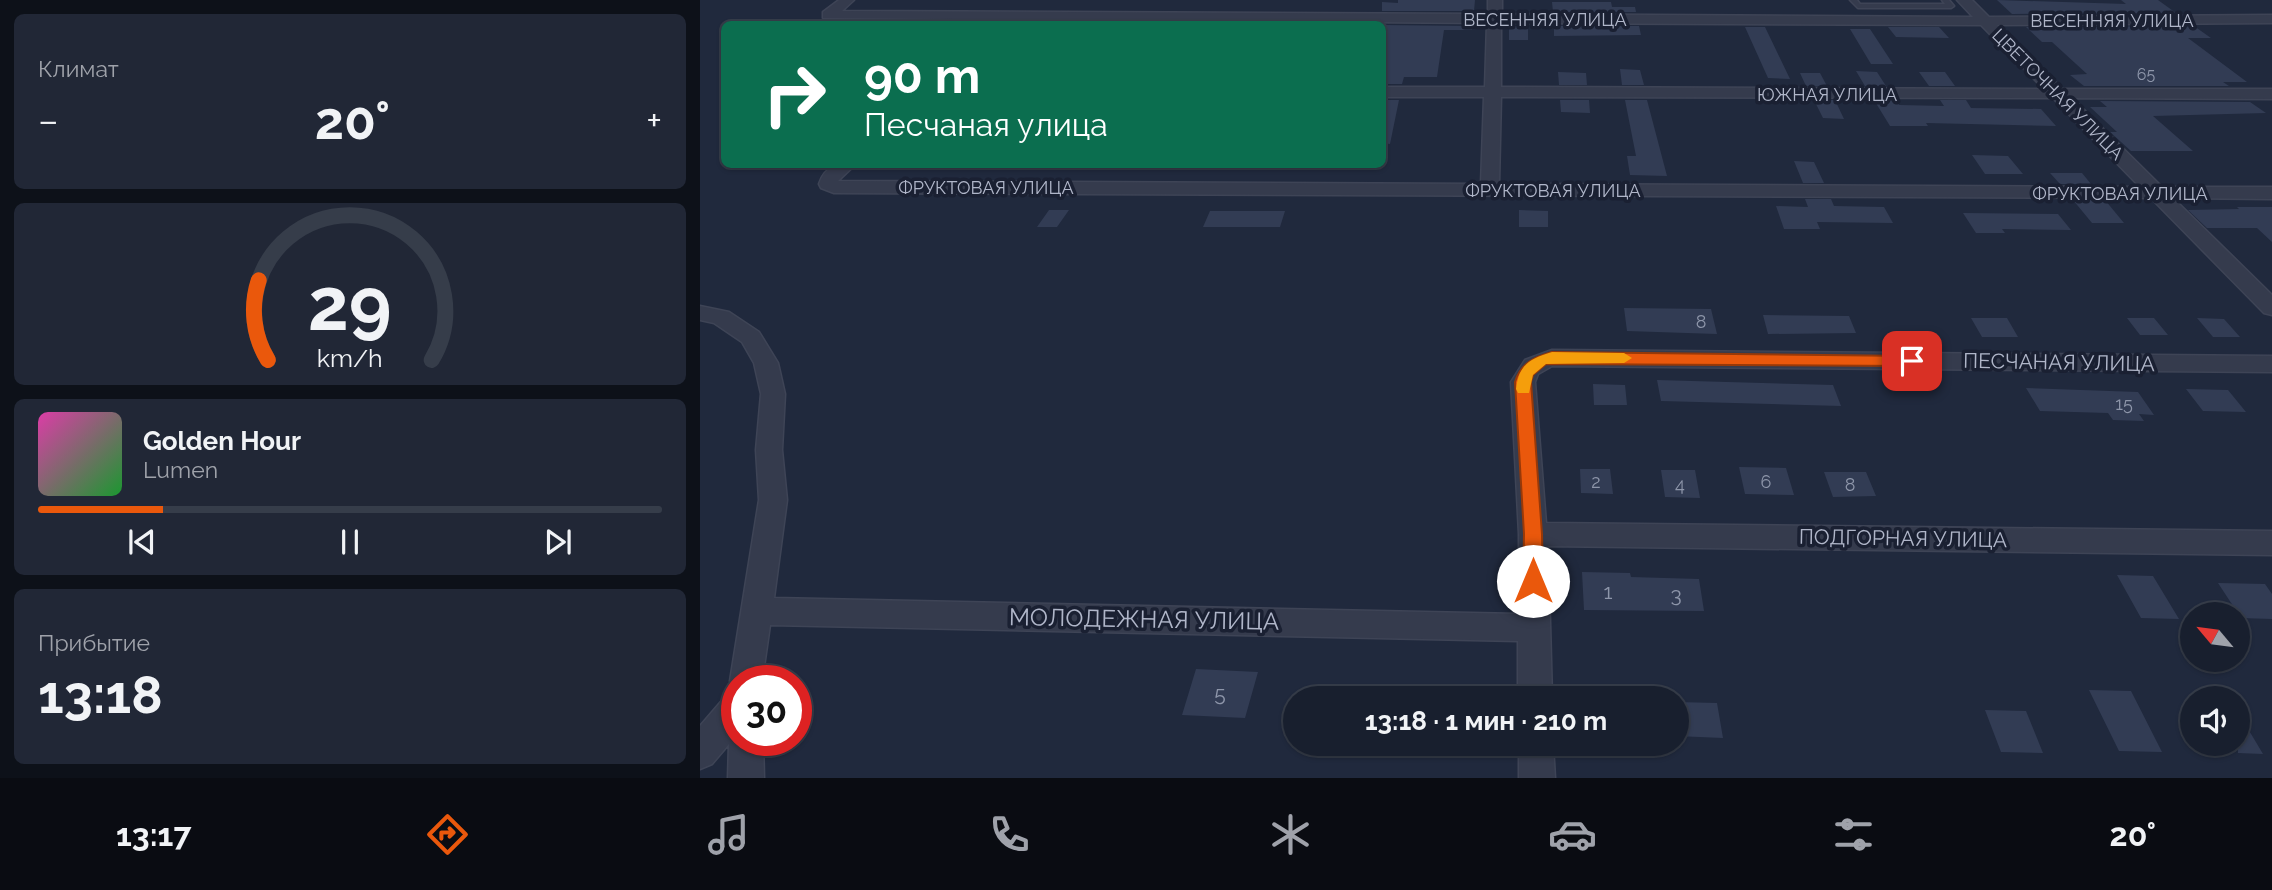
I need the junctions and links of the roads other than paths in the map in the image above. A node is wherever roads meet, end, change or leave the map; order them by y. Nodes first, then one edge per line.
1 (847, 0) edge
2 (1020, 0) edge
3 (1495, 0) edge
4 (1853, 0) edge
5 (1945, 0) edge
6 (1964, 0) edge
7 (1495, 19) junction
8 (2272, 19) edge
9 (998, 21) edge
10 (1985, 21) junction
11 (1386, 92) edge
12 (1493, 92) junction
13 (2272, 94) edge
14 (2061, 96) junction
15 (842, 168) edge
16 (1490, 190) junction
17 (2156, 193) junction
18 (2272, 193) edge
19 (2272, 308) edge
20 (700, 313) edge
21 (2272, 364) edge
22 (1533, 534) junction
23 (2272, 543) edge
24 (755, 611) junction
25 (1533, 628) junction
26 (748, 665) edge
27 (1535, 686) edge
28 (721, 727) edge
29 (700, 752) edge
30 (746, 756) edge
31 (1536, 756) edge
32 (746, 778) edge
33 (1537, 778) edge

1 - 9 street, ВЕСЕННЯЯ УЛИЦА
2 - 9 street
3 - 7 street
4 - 5 lane
6 - 10 street, ЦВЕТОЧНАЯ УЛИЦА
7 - 9 street, ВЕСЕННЯЯ УЛИЦА
7 - 10 street, ВЕСЕННЯЯ УЛИЦА
7 - 12 street
8 - 10 street, ВЕСЕННЯЯ УЛИЦА
10 - 14 street, ЦВЕТОЧНАЯ УЛИЦА
11 - 12 street, ЮЖНАЯ УЛИЦА
12 - 14 street, ЮЖНАЯ УЛИЦА
12 - 16 street
13 - 14 street, ЮЖНАЯ УЛИЦА
14 - 17 street, ЦВЕТОЧНАЯ УЛИЦА
15 - 16 street, ФРУКТОВАЯ УЛИЦА
16 - 17 street, ФРУКТОВАЯ УЛИЦА
17 - 18 street, ФРУКТОВАЯ УЛИЦА
17 - 19 street, ЦВЕТОЧНАЯ УЛИЦА
20 - 24 street
21 - 22 street, ПЕСЧАНАЯ УЛИЦА
22 - 23 street, ПОДГОРНАЯ УЛИЦА
22 - 25 street
24 - 25 street, МОЛОДЕЖНАЯ УЛИЦА
24 - 26 street
25 - 27 street
28 - 29 street
30 - 32 street
31 - 33 street

